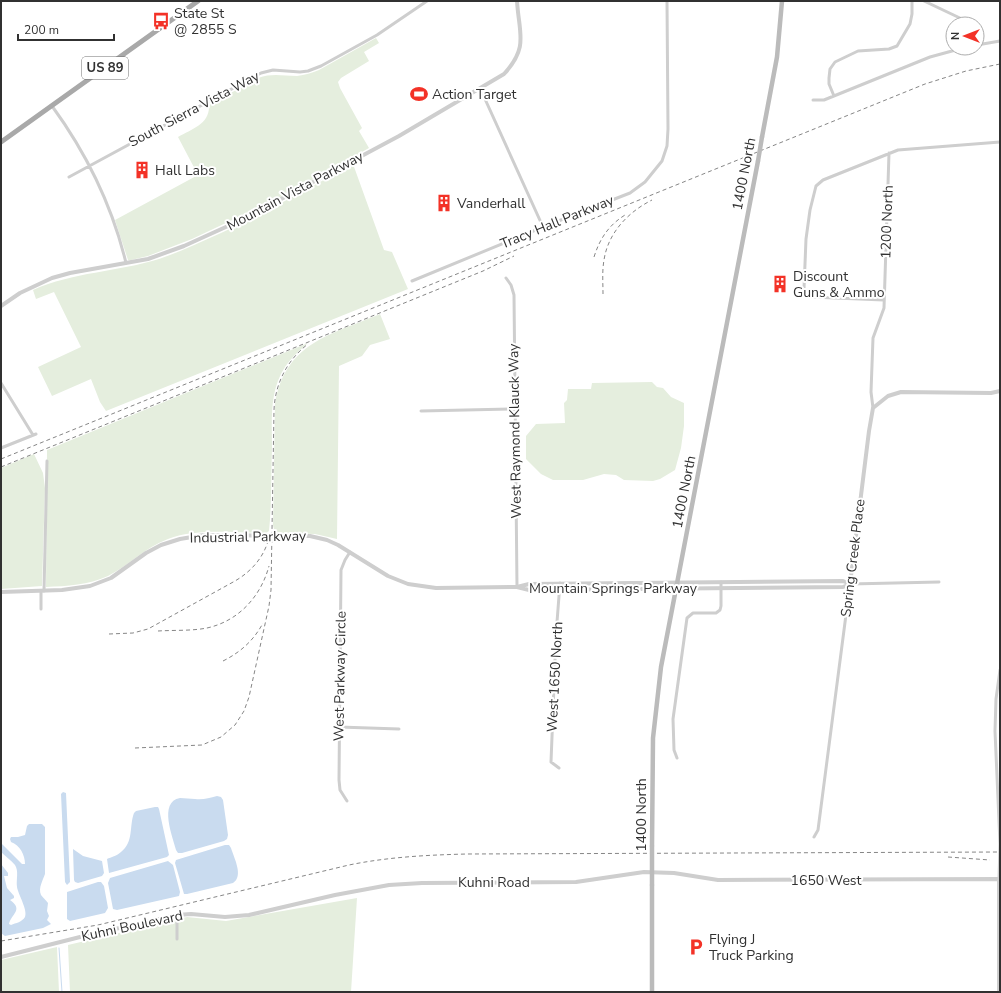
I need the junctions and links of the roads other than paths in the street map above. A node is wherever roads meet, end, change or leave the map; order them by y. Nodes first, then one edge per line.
1 (198, 1) edge
2 (427, 1) edge
3 (517, 1) edge
4 (667, 1) edge
5 (782, 1) edge
6 (912, 1) edge
7 (924, 1) edge
8 (956, 16) edge
9 (1000, 40) edge
10 (985, 43) edge
11 (945, 53) edge
12 (480, 88) junction
13 (834, 96) junction
14 (813, 100) dead end
15 (52, 106) junction
16 (1, 142) edge
17 (1000, 142) edge
18 (889, 153) junction
19 (89, 165) junction
20 (69, 177) dead end
21 (543, 227) junction
22 (126, 263) junction
23 (506, 278) dead end
24 (412, 281) dead end
25 (884, 300) junction
26 (1, 306) edge
27 (1, 383) edge
28 (1000, 391) edge
29 (873, 408) junction
30 (515, 409) junction
31 (421, 410) dead end
32 (1, 448) edge
33 (47, 461) dead end
34 (350, 552) junction
35 (677, 582) junction
36 (721, 582) junction
37 (939, 582) dead end
38 (560, 583) junction
39 (850, 584) junction
40 (517, 587) junction
41 (676, 588) junction
42 (721, 588) junction
43 (559, 589) junction
44 (42, 591) junction
45 (1, 592) edge
46 (41, 609) dead end
47 (1000, 670) edge
48 (339, 727) junction
49 (399, 729) dead end
50 (677, 758) dead end
51 (558, 768) dead end
52 (347, 800) dead end
53 (814, 837) dead end
54 (1000, 844) edge
55 (653, 872) joint
56 (1000, 879) edge
57 (335, 895) joint
58 (177, 915) junction
59 (178, 939) dead end
60 (1, 956) edge
61 (652, 992) edge
62 (999, 992) edge

1 - 15 main road, US 89
2 - 19 street, South Sierra Vista Way
3 - 12 street, Mountain Vista Parkway
4 - 21 street, Tracy Hall Parkway
5 - 35 main road, 1400 North, bridge
6 - 13 street
7 - 8 street
9 - 10 street
11 - 13 street
12 - 21 street
12 - 22 street, Mountain Vista Parkway
13 - 14 street
15 - 16 main road, US 89
15 - 19 street
17 - 18 street
18 - 25 street, 1200 North
18 - 25 street
19 - 20 street, South Sierra Vista Way
19 - 22 street
21 - 24 street, Tracy Hall Parkway
22 - 26 street, Mountain Vista Parkway
23 - 30 street, West Raymond Klauck Way
25 - 29 street, 1200 North
27 - 32 street
28 - 29 street
29 - 39 street, Spring Creek Place
30 - 31 street
30 - 40 street, West Raymond Klauck Way
33 - 44 street
34 - 40 street, Industrial Parkway
34 - 44 street, Industrial Parkway
34 - 48 street, West Parkway Circle
35 - 36 street, Mountain Springs Parkway
35 - 38 street, Mountain Springs Parkway
35 - 41 main road, 1400 North
36 - 39 street, Mountain Springs Parkway
36 - 42 street
37 - 39 street, Mountain Springs Parkway
38 - 40 street, Mountain Springs Parkway
38 - 43 street, West 1650 North
39 - 42 street, Mountain Springs Parkway
39 - 53 street, Spring Creek Place
40 - 43 street, Mountain Springs Parkway
41 - 42 street, Mountain Springs Parkway
41 - 43 street, Mountain Springs Parkway
41 - 61 main road, 1400 North, bridge
42 - 50 street
43 - 51 street, West 1650 North
44 - 45 street, Industrial Parkway
44 - 46 street
47 - 54 street
48 - 49 street
48 - 52 street, West Parkway Circle
54 - 56 street
55 - 56 street, 1650 West
55 - 57 street, Kuhni Road
56 - 62 street
57 - 58 street, Kuhni Boulevard
58 - 59 street
58 - 60 street, Kuhni Boulevard

